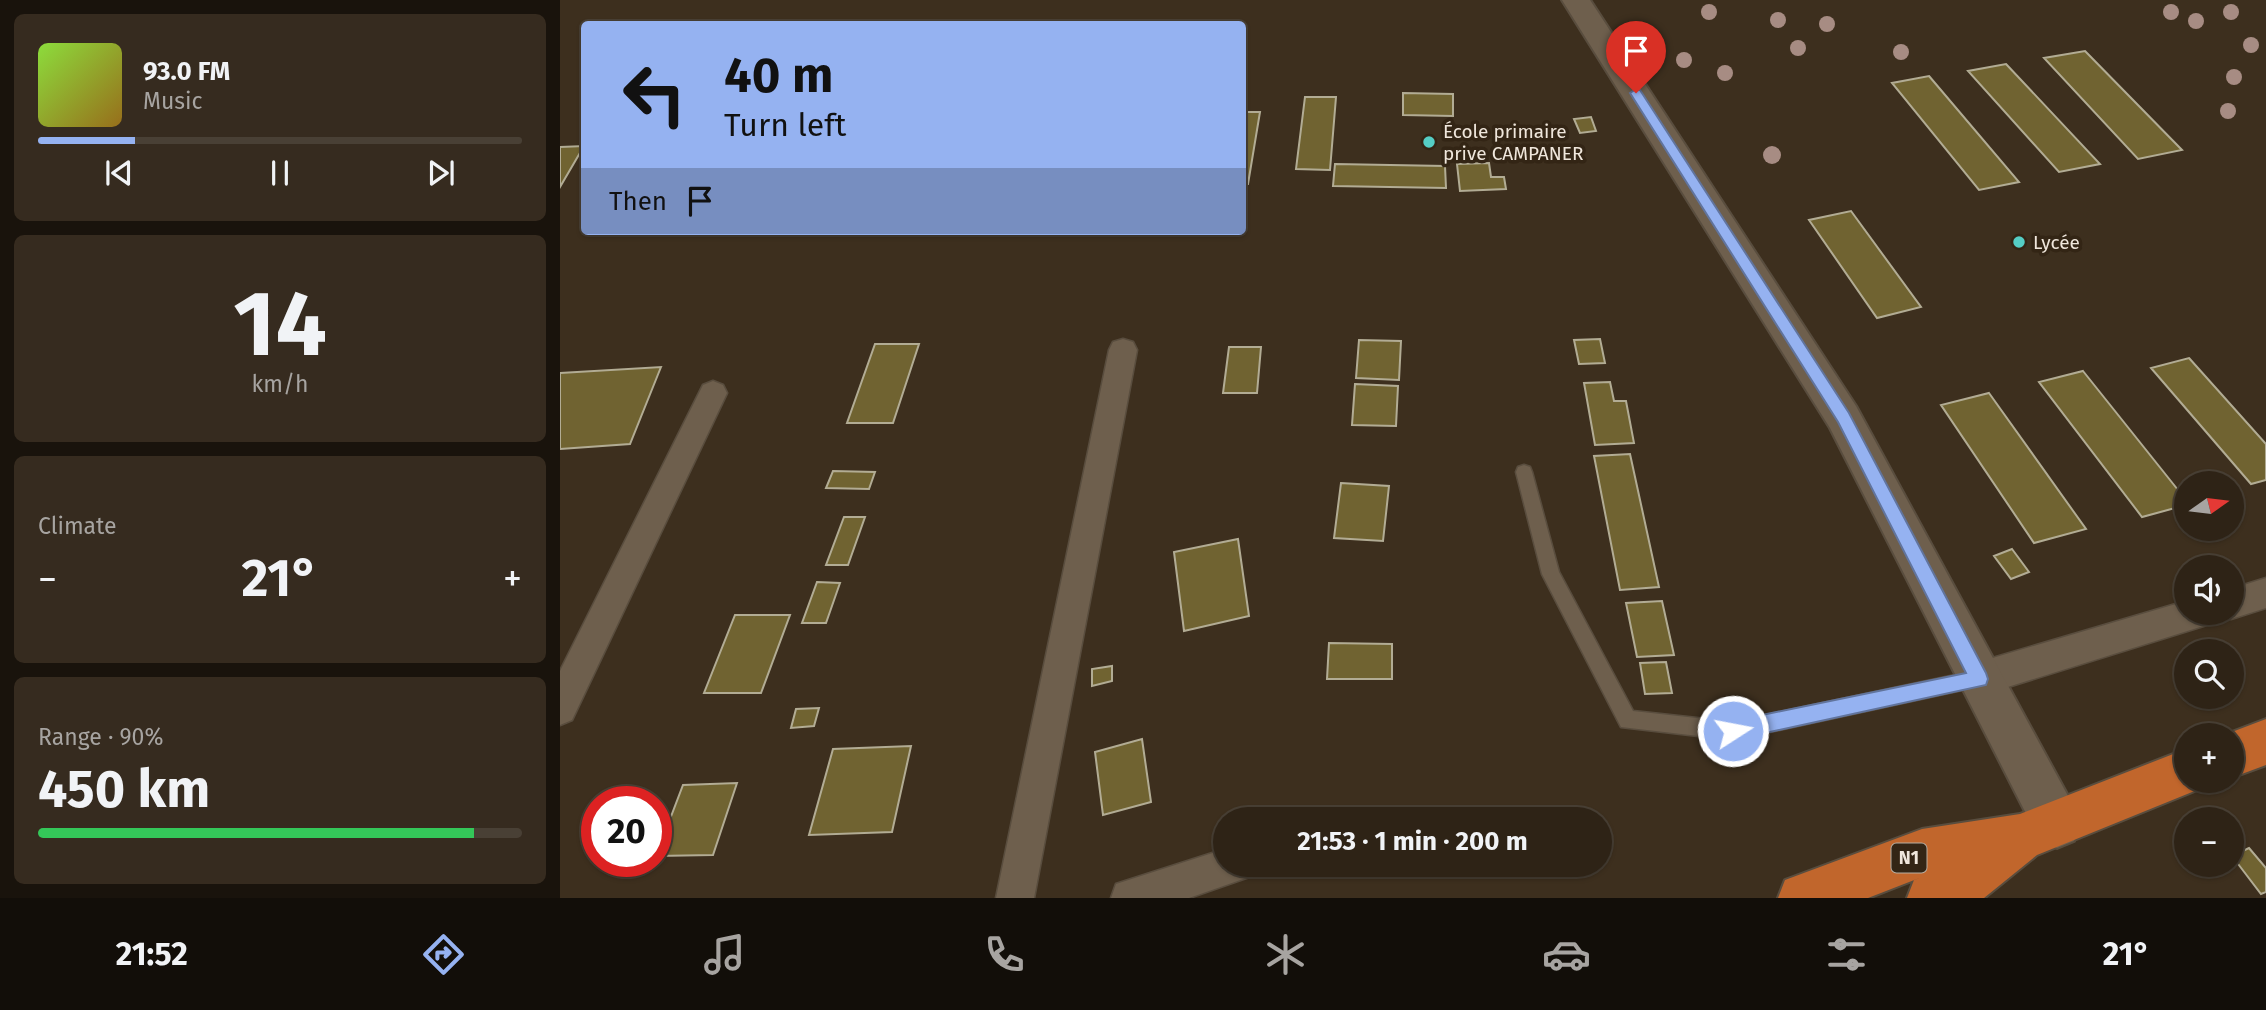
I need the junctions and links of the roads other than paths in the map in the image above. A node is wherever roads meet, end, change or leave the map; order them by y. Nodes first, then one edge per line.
1 (1576, 0) edge
2 (1124, 350) dead end
3 (713, 393) dead end
4 (1524, 472) dead end
5 (2266, 593) edge
6 (2244, 600) edge
7 (2174, 620) edge
8 (1979, 679) junction
9 (560, 708) edge
10 (2266, 742) edge
11 (2244, 750) edge
12 (2174, 777) edge
13 (2038, 831) junction
14 (1213, 871) edge
15 (1015, 898) edge
16 (1130, 898) edge
17 (1803, 898) edge
18 (1932, 898) edge

1 - 8 street
2 - 15 street
3 - 9 street
4 - 8 lane
5 - 6 street
7 - 8 street
8 - 13 street
10 - 11 highway
12 - 13 highway, N1
13 - 17 highway, N1
13 - 18 highway, N1
14 - 16 street

